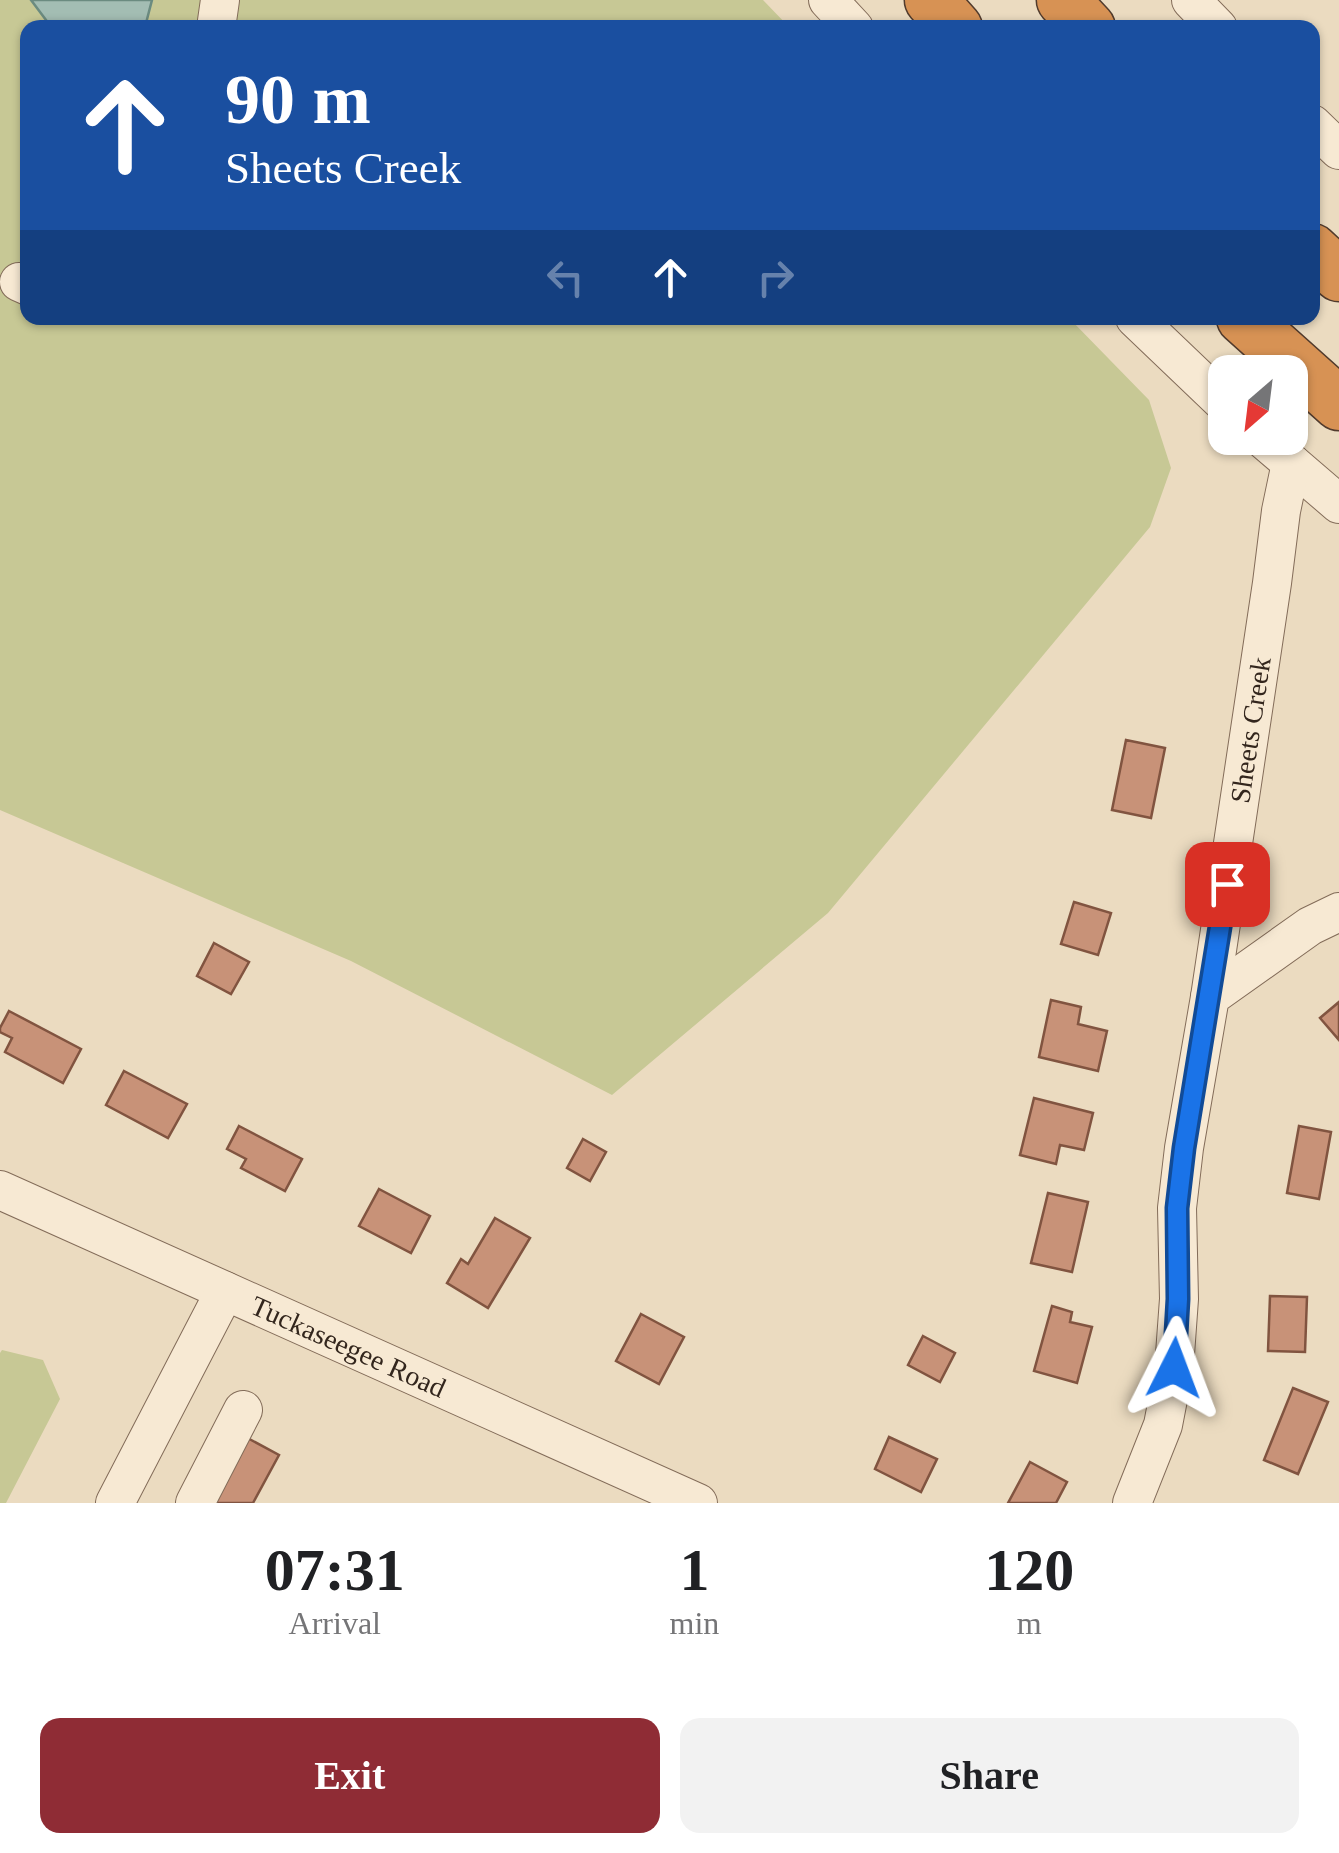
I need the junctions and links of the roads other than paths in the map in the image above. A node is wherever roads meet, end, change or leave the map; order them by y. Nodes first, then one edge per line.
1 (828, 0) edge
2 (931, 0) edge
3 (1063, 0) edge
4 (1191, 0) edge
5 (847, 20) edge
6 (949, 20) edge
7 (1082, 20) edge
8 (1210, 20) edge
9 (1320, 132) edge
10 (1339, 150) edge
11 (1320, 257) edge
12 (1339, 274) edge
13 (1142, 325) edge
14 (1251, 325) edge
15 (1208, 388) edge
16 (1339, 404) edge
17 (1282, 455) edge
18 (1291, 463) junction
19 (1339, 504) edge
20 (1339, 912) edge
21 (1210, 998) junction
22 (0, 1190) edge
23 (225, 1291) junction
24 (243, 1410) dead end
25 (640, 1491) edge
26 (115, 1503) edge
27 (195, 1503) edge
28 (698, 1503) edge
29 (1132, 1503) edge

1 - 5 street
2 - 6 highway
3 - 7 highway
4 - 8 street
9 - 10 street
11 - 12 highway
13 - 15 street
14 - 16 highway
17 - 18 street
18 - 19 street
18 - 21 street, Sheets Creek
20 - 21 street
21 - 29 street, Sheets Creek
22 - 23 street, Tuckaseegee Road
23 - 25 street, Tuckaseegee Road
23 - 26 street
24 - 27 street
25 - 28 street, Tuckaseegee Road

